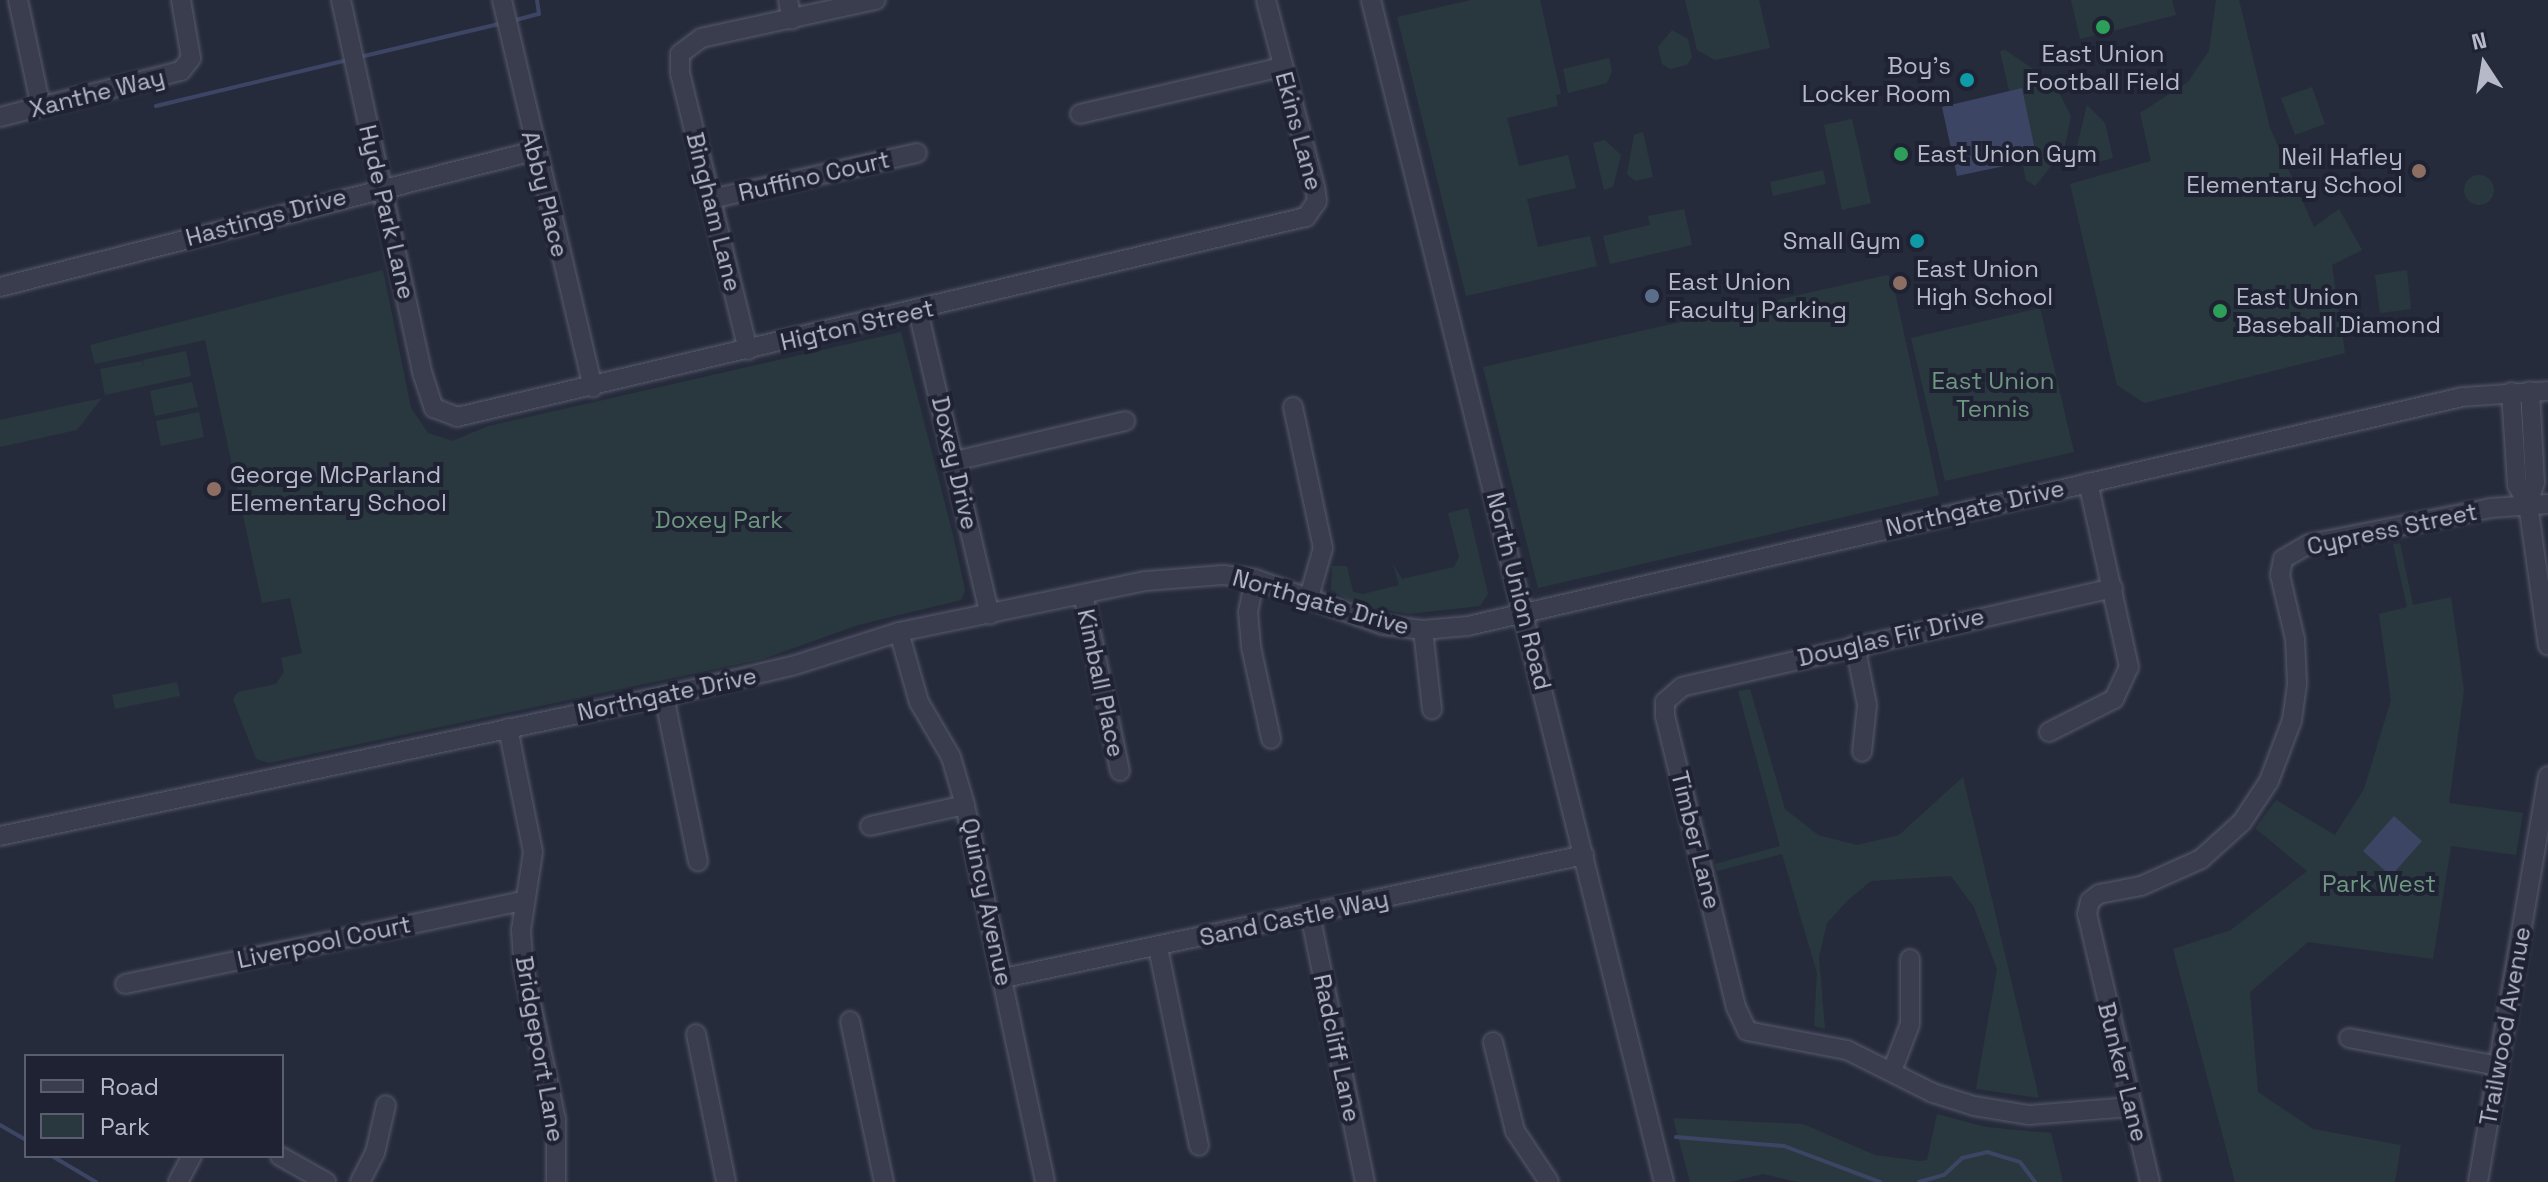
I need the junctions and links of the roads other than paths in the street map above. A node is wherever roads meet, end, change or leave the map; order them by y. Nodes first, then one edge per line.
1 (18, 0) edge
2 (181, 0) edge
3 (341, 0) edge
4 (502, 0) edge
5 (788, 0) edge
6 (876, 0) edge
7 (1266, 0) edge
8 (1371, 0) edge
9 (792, 20) junction
10 (1282, 67) junction
11 (41, 107) junction
12 (1080, 114) dead end
13 (0, 117) edge
14 (534, 151) junction
15 (917, 153) dead end
16 (381, 187) junction
17 (711, 199) junction
18 (1266, 230) joint
19 (0, 287) edge
20 (918, 311) junction
21 (748, 350) junction
22 (593, 387) junction
23 (2539, 391) edge
24 (2511, 392) junction
25 (1293, 407) dead end
26 (447, 416) joint
27 (1125, 421) dead end
28 (955, 461) junction
29 (2088, 482) junction
30 (2528, 504) junction
31 (2548, 504) edge
32 (1255, 579) junction
33 (2113, 588) junction
34 (1083, 594) junction
35 (1309, 597) junction
36 (2286, 601) joint
37 (1525, 614) junction
38 (990, 615) junction
39 (1423, 630) junction
40 (899, 632) junction
41 (1855, 645) junction
42 (2548, 646) edge
43 (1671, 693) joint
44 (664, 696) junction
45 (1432, 709) dead end
46 (508, 728) junction
47 (2049, 732) dead end
48 (1271, 739) dead end
49 (1862, 752) dead end
50 (1120, 771) dead end
51 (2548, 776) edge
52 (965, 805) junction
53 (870, 826) dead end
54 (0, 836) edge
55 (1584, 855) junction
56 (698, 862) dead end
57 (524, 901) junction
58 (1310, 914) junction
59 (1158, 948) junction
60 (1910, 959) dead end
61 (1004, 978) junction
62 (125, 984) dead end
63 (850, 1021) dead end
64 (696, 1034) dead end
65 (2349, 1038) dead end
66 (1493, 1042) dead end
67 (2498, 1066) junction
68 (1892, 1071) junction
69 (386, 1105) dead end
70 (2131, 1107) junction
71 (1199, 1146) dead end
72 (191, 1158) edge
73 (284, 1158) edge
74 (179, 1179) edge
75 (326, 1182) edge
76 (360, 1182) edge
77 (556, 1182) edge
78 (726, 1182) edge
79 (884, 1182) edge
80 (1045, 1182) edge
81 (1365, 1182) edge
82 (1549, 1182) edge
83 (1664, 1182) edge
84 (2150, 1182) edge
85 (2478, 1182) edge

1 - 11 street
2 - 11 street, Xanthe Way
3 - 16 street, Hyde Park Lane
4 - 14 street, Abby Place
5 - 9 street
6 - 9 street
7 - 10 street, Ekins Lane
8 - 37 street, North Union Road
9 - 17 street, Bingham Lane
10 - 12 street
10 - 18 street, Ekins Lane
11 - 13 street, Xanthe Way
14 - 16 street, Hastings Drive
14 - 22 street, Abby Place
15 - 17 street, Ruffino Court
16 - 19 street, Hastings Drive
16 - 26 street, Hyde Park Lane
17 - 21 street, Bingham Lane
18 - 20 street, Higton Street
20 - 21 street, Higton Street
20 - 28 street, Doxey Drive
21 - 22 street, Higton Street
22 - 26 street, Higton Street
23 - 24 street, Northgate Drive
23 - 30 street
24 - 29 street, Northgate Drive
24 - 30 street
25 - 35 street
27 - 28 street
28 - 38 street, Doxey Drive
29 - 33 street
29 - 37 street, Northgate Drive
30 - 31 street, Cypress Street
30 - 36 street, Cypress Street
30 - 42 street
32 - 34 street, Northgate Drive
32 - 35 street, Northgate Drive
32 - 48 street
33 - 41 street, Douglas Fir Drive
33 - 47 street
34 - 38 street, Northgate Drive
34 - 50 street, Kimball Place
35 - 39 street, Northgate Drive
36 - 70 street, Bunker Lane
37 - 39 street, Northgate Drive
37 - 55 street, North Union Road
38 - 40 street, Northgate Drive
39 - 45 street
40 - 44 street, Northgate Drive
40 - 52 street, Quincy Avenue
41 - 43 street, Douglas Fir Drive
41 - 49 street
43 - 68 street, Timber Lane
44 - 46 street, Northgate Drive
44 - 56 street
46 - 54 street, Northgate Drive
46 - 57 street, Bridgeport Lane
51 - 67 street, Trailwood Avenue
52 - 53 street
52 - 61 street, Quincy Avenue
55 - 58 street, Sand Castle Way
55 - 83 street, North Union Road
57 - 62 street, Liverpool Court
57 - 77 street, Bridgeport Lane
58 - 59 street, Sand Castle Way
58 - 81 street, Radcliff Lane
59 - 61 street, Sand Castle Way
59 - 71 street
60 - 68 street
61 - 80 street, Quincy Avenue
63 - 79 street
64 - 78 street
65 - 67 street
66 - 82 street
67 - 85 street, Trailwood Avenue
68 - 70 street
69 - 76 street
70 - 84 street, Bunker Lane
72 - 74 street
73 - 75 street

